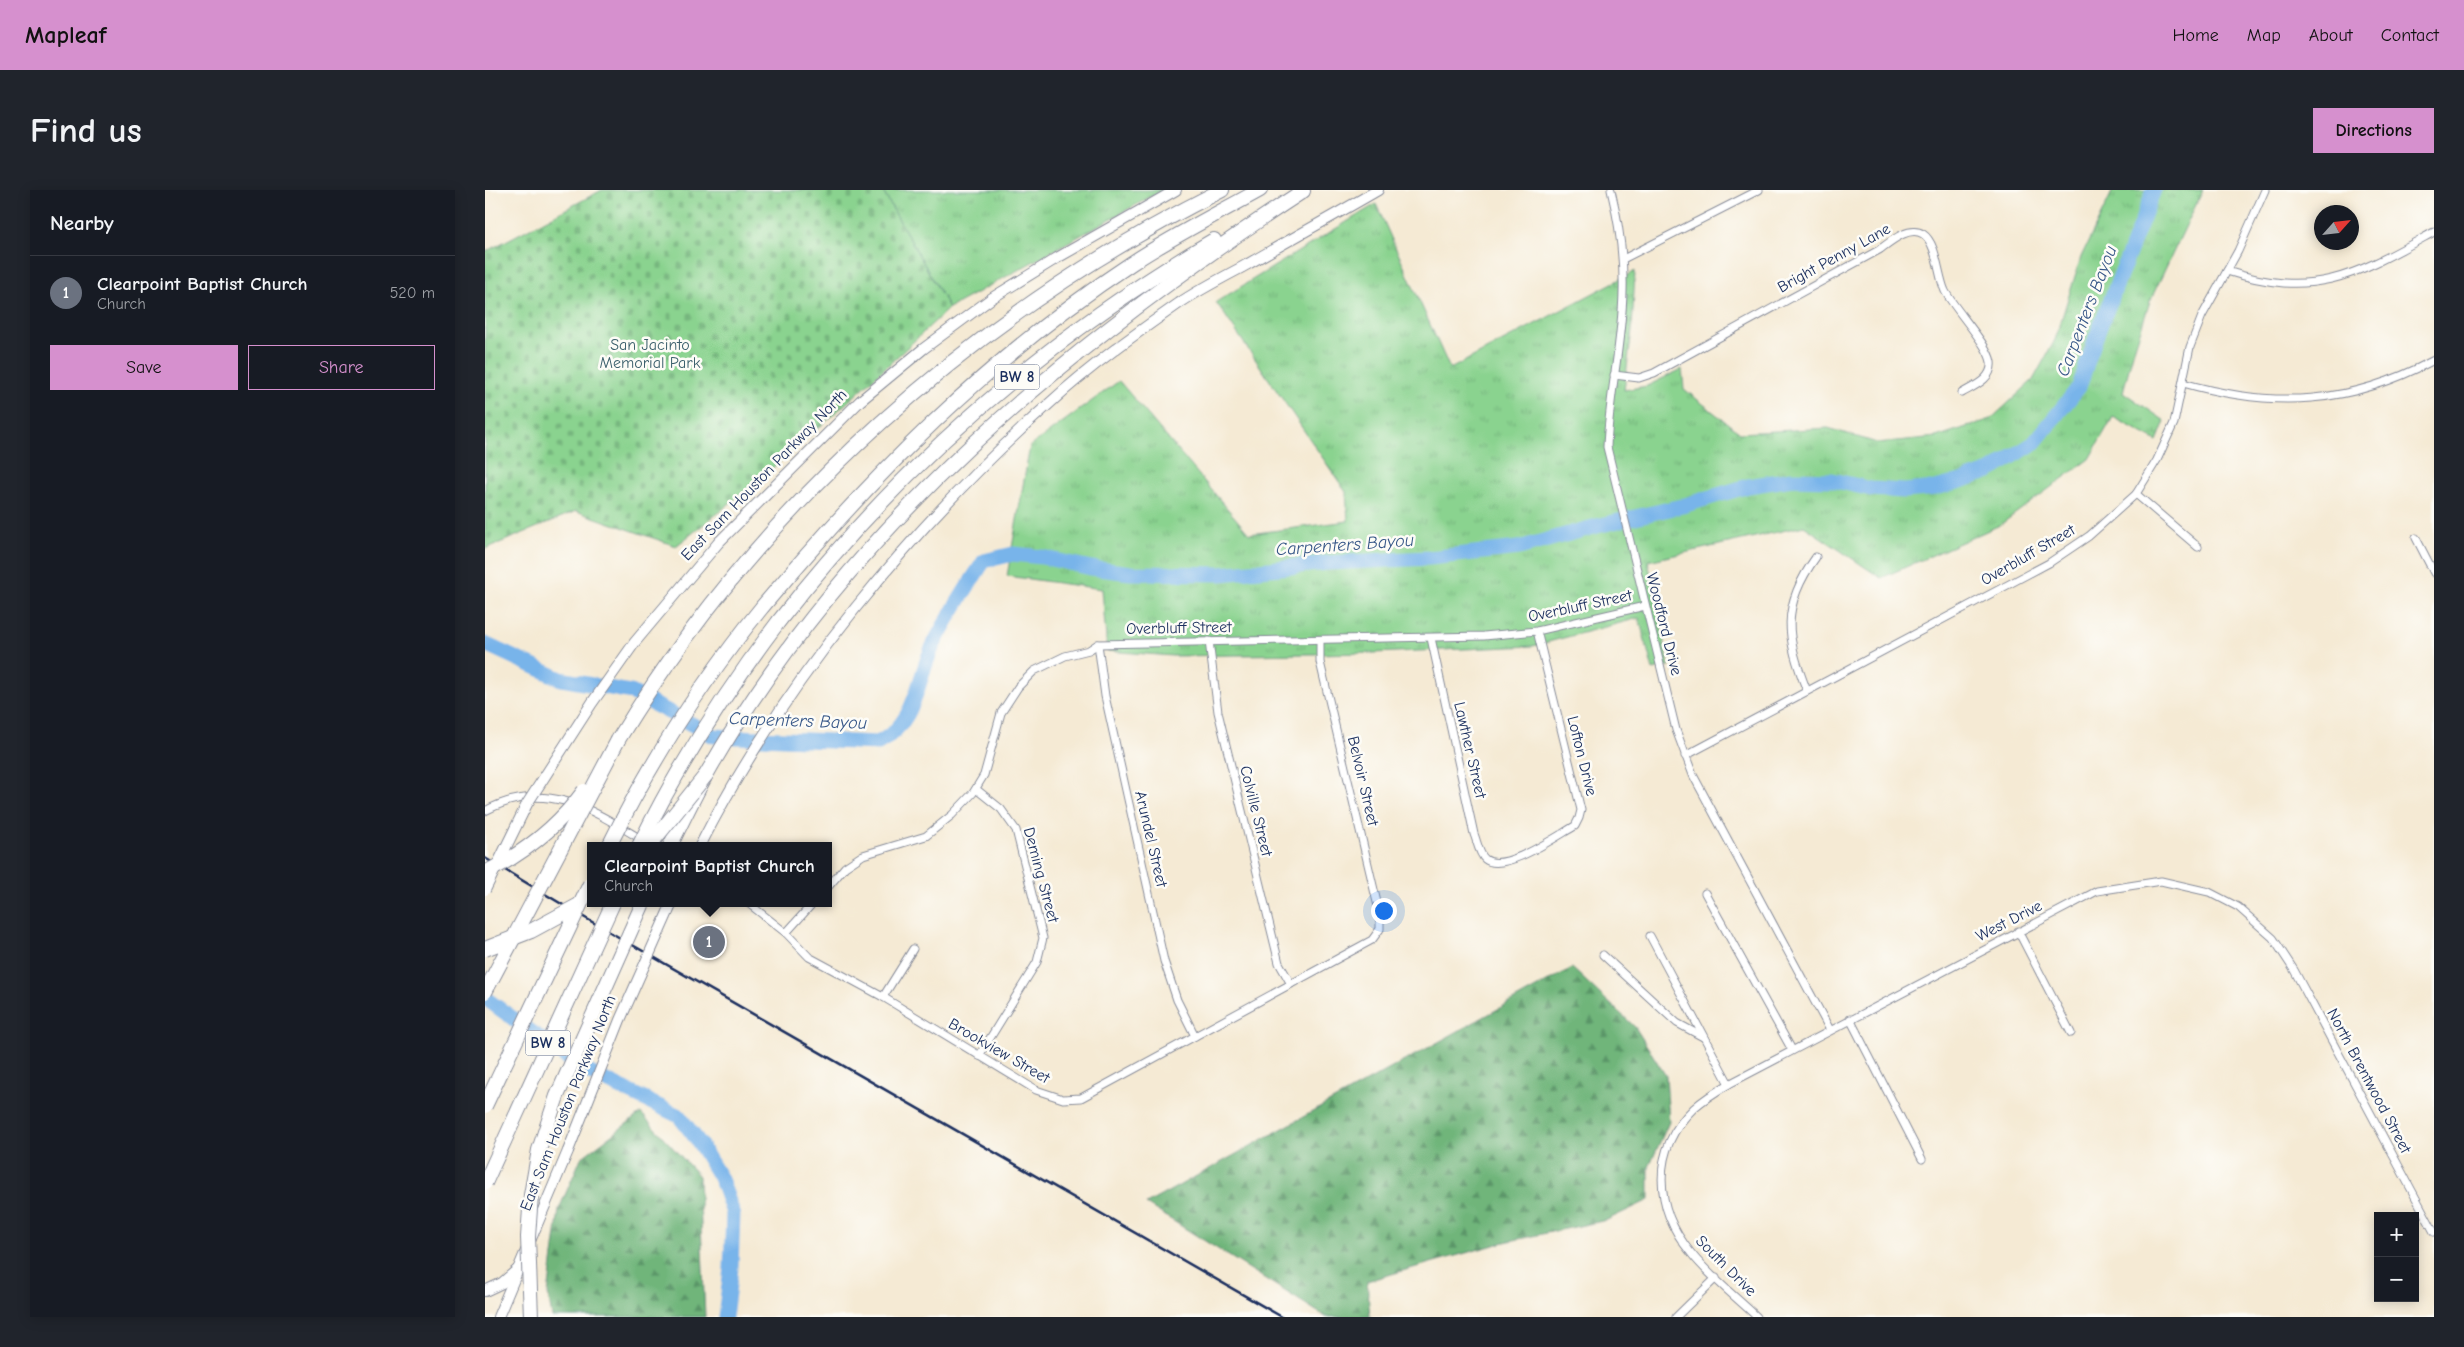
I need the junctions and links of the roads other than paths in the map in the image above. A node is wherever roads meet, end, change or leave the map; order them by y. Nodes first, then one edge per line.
1 (1177, 190) edge
2 (1222, 190) edge
3 (1260, 190) edge
4 (1304, 190) edge
5 (1378, 190) edge
6 (1611, 190) edge
7 (1759, 190) edge
8 (2265, 190) edge
9 (1746, 193) edge
10 (2434, 232) edge
11 (1623, 259) junction
12 (2227, 271) junction
13 (2434, 360) edge
14 (1614, 375) junction
15 (2183, 383) junction
16 (1962, 393) dead end
17 (2136, 494) junction
18 (2416, 538) dead end
19 (2198, 547) dead end
20 (1816, 557) dead end
21 (2434, 573) edge
22 (1645, 606) junction
23 (1537, 631) junction
24 (1431, 638) junction
25 (1320, 640) junction
26 (1209, 641) junction
27 (1098, 644) junction
28 (1807, 691) junction
29 (617, 740) junction
30 (1685, 756) junction
31 (705, 776) junction
32 (976, 789) junction
33 (485, 810) edge
34 (611, 842) edge
35 (641, 842) edge
36 (644, 842) edge
37 (654, 842) edge
38 (672, 842) edge
39 (702, 842) edge
40 (1491, 863) joint
41 (485, 873) edge
42 (832, 882) edge
43 (485, 890) edge
44 (587, 890) edge
45 (1705, 893) dead end
46 (587, 900) edge
47 (611, 907) edge
48 (641, 907) edge
49 (670, 907) edge
50 (753, 907) edge
51 (809, 907) edge
52 (1380, 929) joint
53 (2018, 931) junction
54 (786, 933) junction
55 (1650, 936) dead end
56 (485, 949) edge
57 (913, 949) dead end
58 (1603, 955) dead end
59 (2294, 970) joint
60 (1291, 984) junction
61 (485, 992) edge
62 (883, 997) junction
63 (1850, 1020) junction
64 (1830, 1030) junction
65 (2071, 1033) dead end
66 (1195, 1036) junction
67 (1703, 1037) junction
68 (1792, 1050) junction
69 (979, 1056) junction
70 (1729, 1084) junction
71 (485, 1106) edge
72 (1922, 1159) dead end
73 (485, 1183) edge
74 (2434, 1232) edge
75 (519, 1269) junction
76 (1716, 1278) junction
77 (485, 1292) edge
78 (508, 1295) junction
79 (499, 1317) edge
80 (506, 1317) edge
81 (531, 1317) edge
82 (1676, 1317) edge
83 (1757, 1317) edge

1 - 43 main road, East Sam Houston Parkway North, bridge
2 - 29 highway
3 - 34 highway, BW 8, bridge
4 - 31 highway
4 - 35 highway, BW 8, bridge
5 - 39 main road, BW 8
6 - 11 street, Woodford Drive
7 - 9 street
8 - 12 street, Overbluff Street
9 - 11 street
10 - 12 street
11 - 14 street, Woodford Drive
12 - 15 street, Overbluff Street
13 - 15 street
14 - 16 street, Bright Penny Lane
14 - 22 street, Woodford Drive
15 - 17 street, Overbluff Street
17 - 19 street
17 - 28 street, Overbluff Street
18 - 21 street
20 - 28 street
22 - 23 street, Overbluff Street
22 - 30 street, Woodford Drive
23 - 24 street, Overbluff Street
23 - 40 street, Lofton Drive
24 - 25 street, Overbluff Street
24 - 40 street, Lawther Street
25 - 26 street, Overbluff Street
25 - 52 street, Belvoir Street
26 - 27 street, Overbluff Street
26 - 60 street, Colville Street
27 - 32 street, Overbluff Street
27 - 66 street, Arundel Street
28 - 30 street, Overbluff Street
29 - 41 highway, bridge
29 - 61 highway, bridge
30 - 64 street, Woodford Drive
31 - 37 highway, bridge
31 - 38 highway, bridge
32 - 42 street, Overbluff Street
32 - 69 street, Deming Street
33 - 36 street
44 - 71 highway, BW 8, bridge
45 - 68 street
46 - 56 highway, bridge
47 - 73 highway, BW 8, bridge
48 - 81 highway, bridge
49 - 75 main road, East Sam Houston Parkway North, bridge
50 - 54 street, Brookview Street
51 - 54 street
52 - 60 street, Brookview Street
53 - 59 street, West Drive
53 - 63 street, West Drive
53 - 65 street
54 - 62 street, Brookview Street
55 - 67 street
57 - 62 street
58 - 67 street
59 - 74 street, North Brentwood Street
60 - 66 street, Brookview Street
62 - 69 street, Brookview Street
63 - 64 street, West Drive
63 - 72 street
64 - 68 street, West Drive
66 - 69 street, Brookview Street
67 - 70 street
68 - 70 street, West Drive
70 - 76 street, South Drive
75 - 77 main road
75 - 78 main road, East Sam Houston Parkway North
76 - 82 street
76 - 83 street, South Drive
78 - 79 main road, East Sam Houston Parkway North
78 - 80 main road

